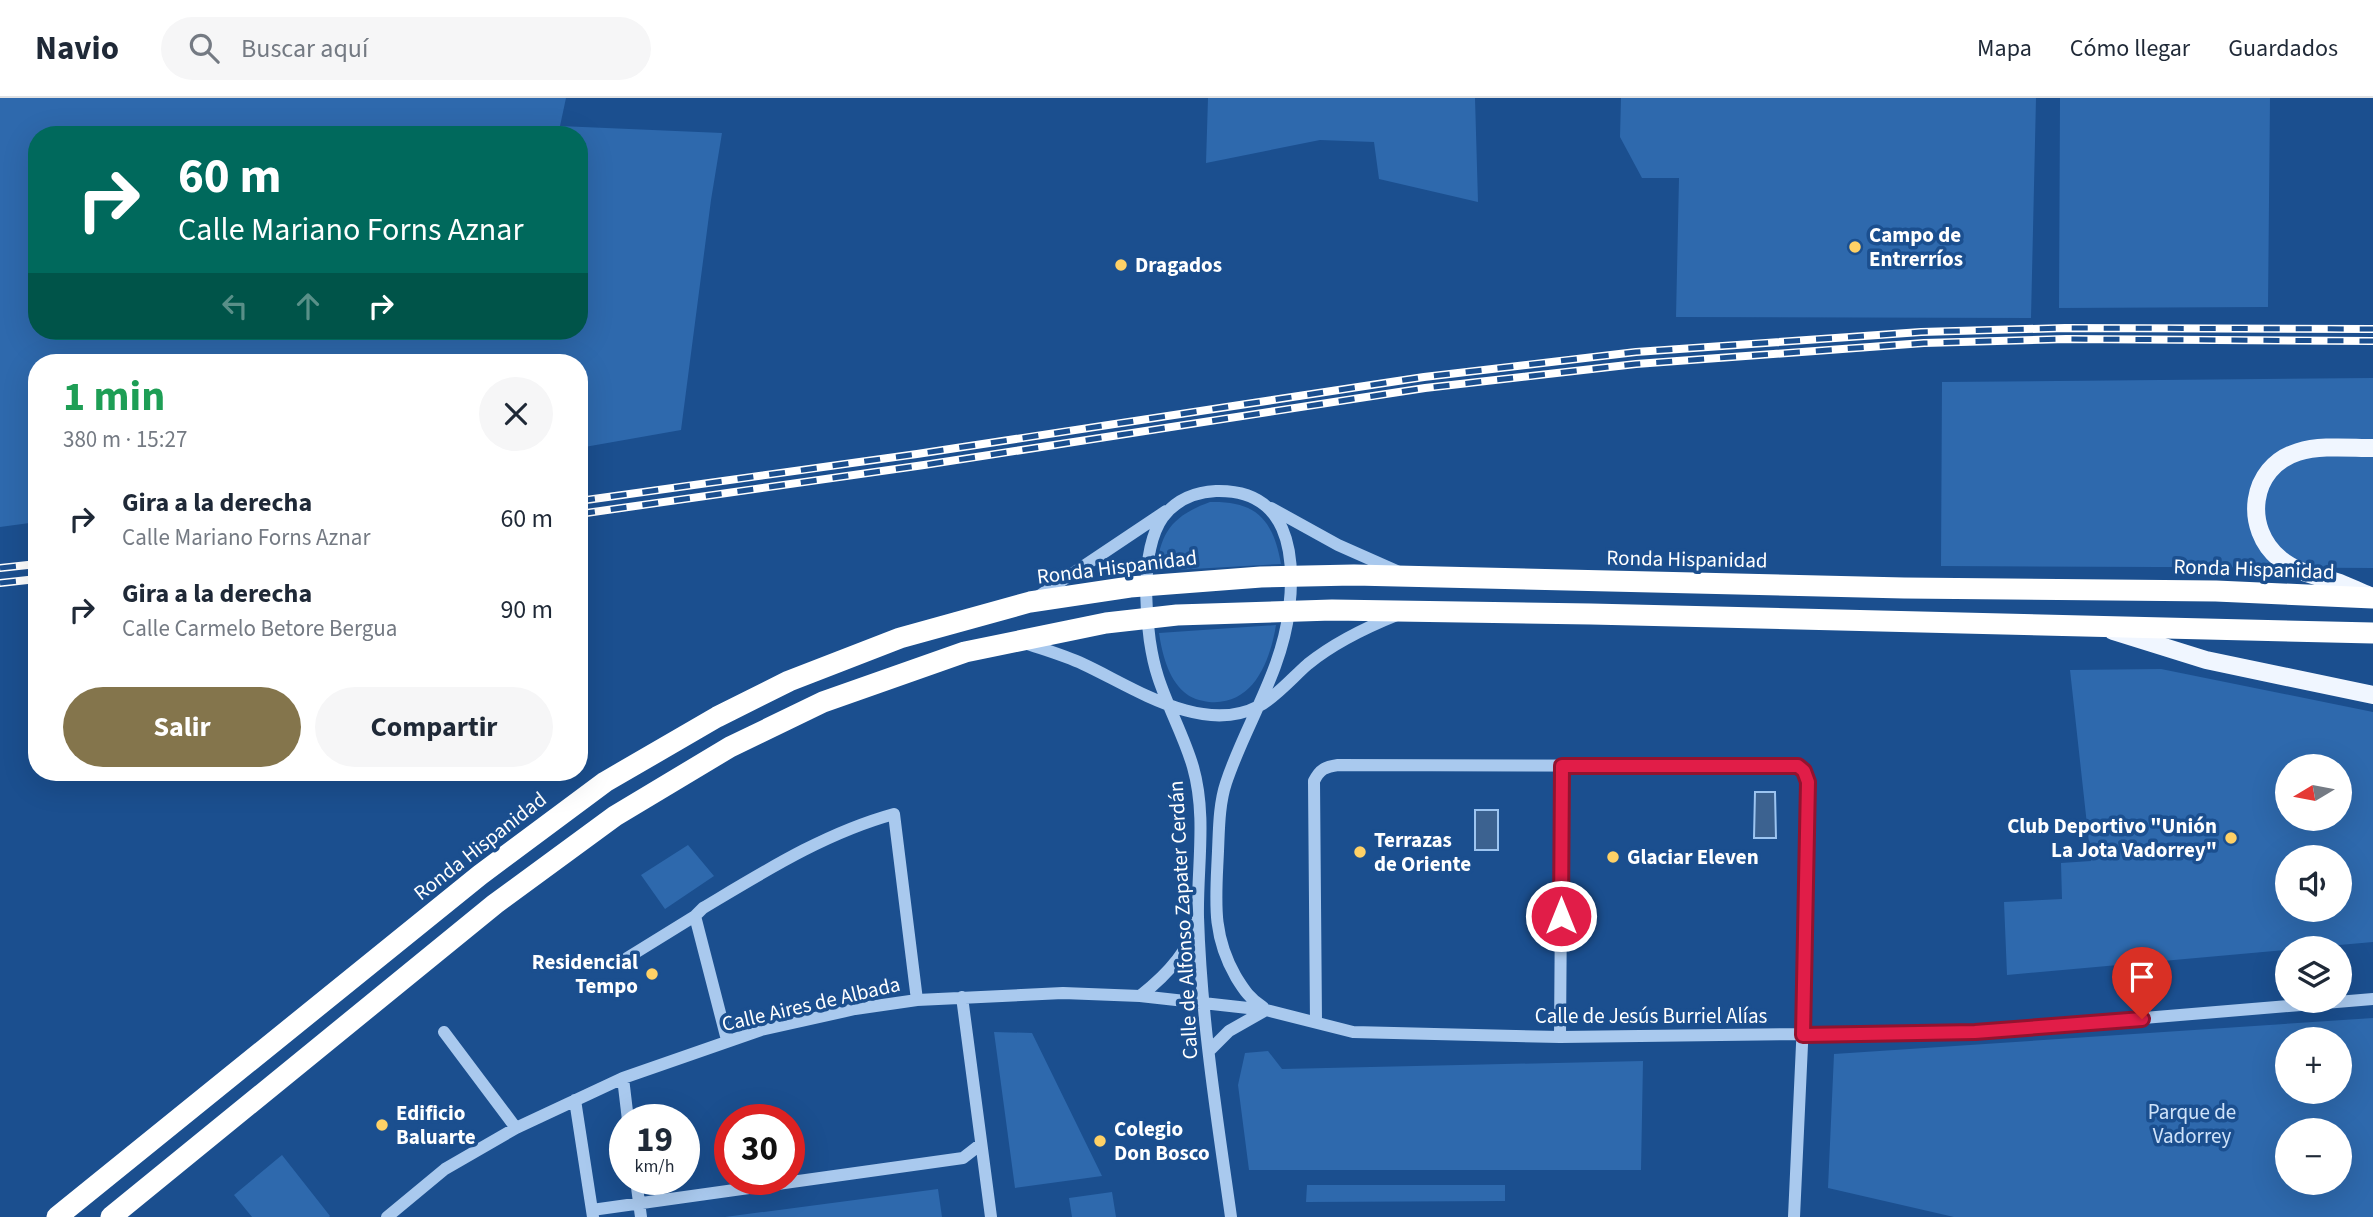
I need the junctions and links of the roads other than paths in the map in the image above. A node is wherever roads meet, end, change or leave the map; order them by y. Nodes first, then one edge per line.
1 (2373, 448) edge
2 (1269, 506) junction
3 (1170, 509) junction
4 (1292, 576) junction
5 (1409, 576) junction
6 (1147, 586) junction
7 (2373, 598) edge
8 (1030, 602) junction
9 (1289, 611) junction
10 (1407, 611) junction
11 (1149, 619) junction
12 (2096, 626) junction
13 (2373, 633) edge
14 (1018, 641) junction
15 (2373, 695) edge
16 (1259, 706) junction
17 (1171, 707) junction
18 (1562, 766) junction
19 (695, 916) junction
20 (1198, 916) junction
21 (628, 958) dead end
22 (1140, 996) junction
23 (962, 997) junction
24 (2373, 999) edge
25 (917, 1000) junction
26 (1203, 1002) junction
27 (1266, 1010) junction
28 (1316, 1022) junction
29 (444, 1032) dead end
30 (1803, 1035) junction
31 (1560, 1037) junction
32 (727, 1040) junction
33 (1209, 1051) junction
34 (623, 1078) junction
35 (575, 1100) junction
36 (626, 1104) edge
37 (516, 1128) junction
38 (981, 1144) junction
39 (640, 1211) edge
40 (593, 1213) edge
41 (57, 1217) edge
42 (111, 1217) edge
43 (387, 1217) edge
44 (991, 1217) edge
45 (1231, 1217) edge
46 (1794, 1217) edge

1 - 7 main road
2 - 3 street
2 - 4 street, Calle de Alfonso Zapater Cerdán
2 - 5 street
3 - 6 street, Calle de Alfonso Zapater Cerdán
3 - 8 street
4 - 5 highway, Ronda Hispanidad
4 - 6 highway, Ronda Hispanidad
4 - 9 street, Calle de Alfonso Zapater Cerdán
5 - 7 highway, Ronda Hispanidad
6 - 8 highway, Ronda Hispanidad
6 - 11 street, Calle de Alfonso Zapater Cerdán
8 - 41 highway, Ronda Hispanidad
9 - 10 highway
9 - 11 highway
9 - 16 street, Calle de Alfonso Zapater Cerdán
10 - 12 highway
10 - 16 street
11 - 14 highway
11 - 17 street, Calle de Alfonso Zapater Cerdán
12 - 13 highway
12 - 15 main road
14 - 17 street
14 - 42 highway
16 - 17 street
16 - 27 street, Calle de Alfonso Zapater Cerdán
17 - 20 street, Calle de Alfonso Zapater Cerdán
18 - 28 street
18 - 30 street
18 - 31 street
19 - 21 street
19 - 25 street
19 - 32 street
20 - 22 street
20 - 26 street, Calle de Alfonso Zapater Cerdán
22 - 23 street, Calle Aires de Albada
22 - 26 street, Calle Aires de Albada
23 - 25 street, Calle Aires de Albada
23 - 38 street
24 - 30 street, Calle de Jesús Burriel Alías
25 - 32 street, Calle Aires de Albada
26 - 27 street, Calle Aires de Albada
26 - 33 street, Calle de Alfonso Zapater Cerdán
27 - 28 street, Calle de Jesús Burriel Alías
27 - 33 street
28 - 31 street, Calle de Jesús Burriel Alías
29 - 37 street
30 - 31 street, Calle de Jesús Burriel Alías
30 - 46 street
32 - 34 street, Calle Aires de Albada
33 - 45 street, Calle de Alfonso Zapater Cerdán
34 - 35 street, Calle Aires de Albada
34 - 36 street
35 - 37 street, Calle Aires de Albada
35 - 40 street
37 - 43 street, Calle Aires de Albada
38 - 39 street
38 - 44 street
39 - 40 street

